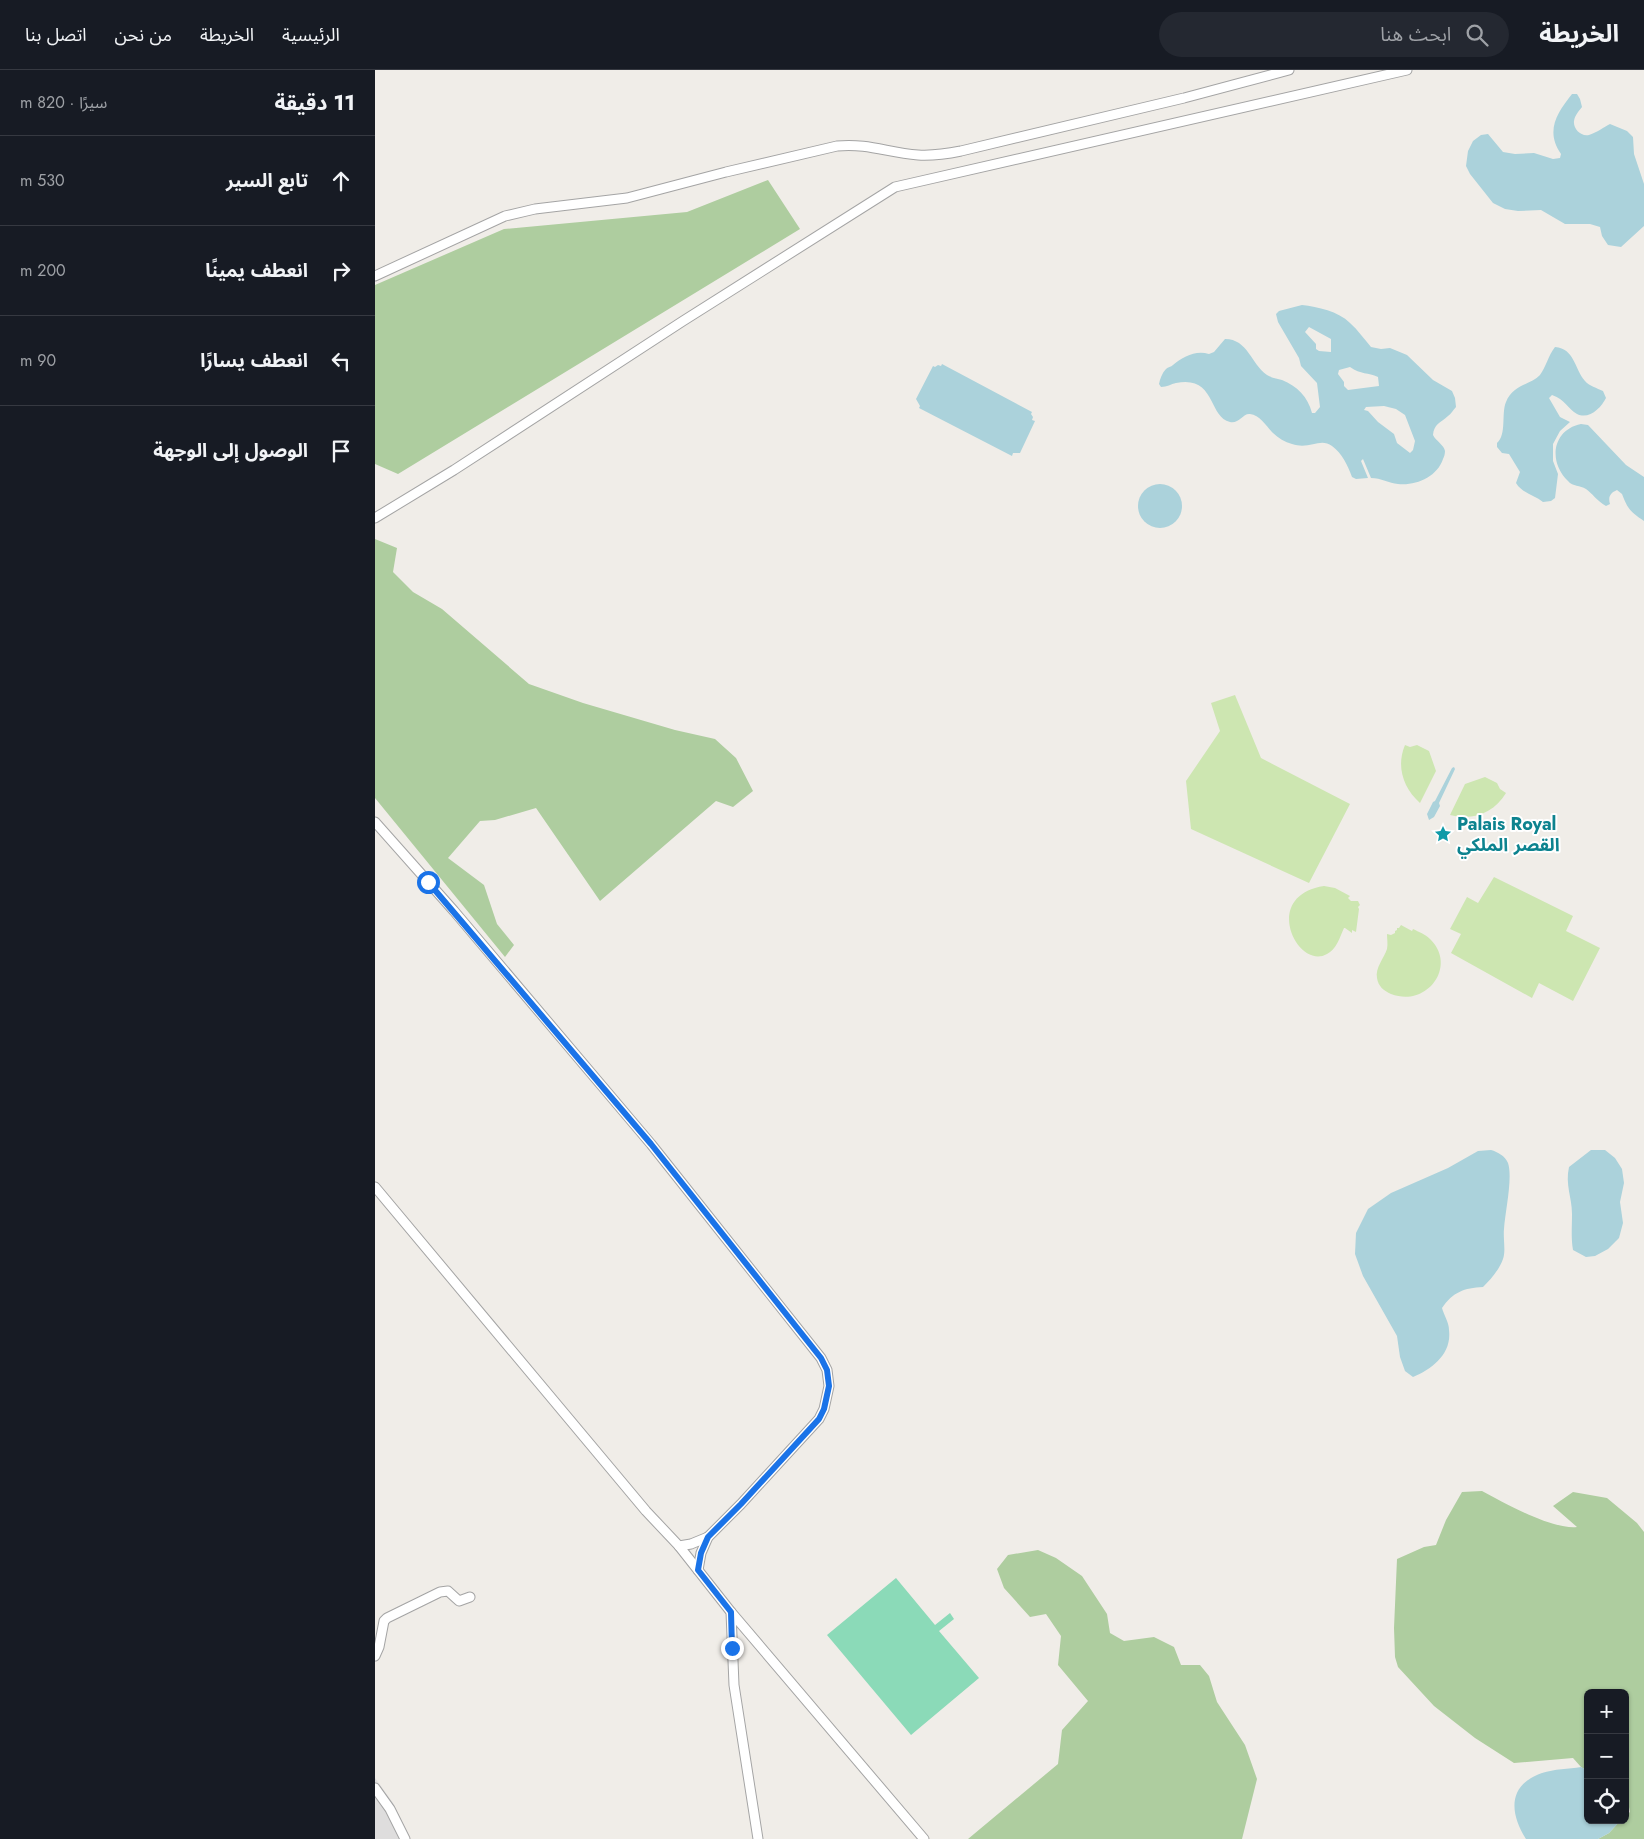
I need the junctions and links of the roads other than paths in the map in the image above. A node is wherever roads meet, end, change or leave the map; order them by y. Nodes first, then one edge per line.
1 (1289, 70) edge
2 (1407, 70) edge
3 (375, 276) edge
4 (377, 518) edge
5 (375, 822) edge
6 (375, 1187) edge
7 (708, 1537) junction
8 (679, 1546) junction
9 (698, 1570) junction
10 (470, 1597) dead end
11 (731, 1612) junction
12 (375, 1656) edge
13 (375, 1788) edge
14 (405, 1839) edge
15 (757, 1839) edge
16 (924, 1839) edge

1 - 3 street
2 - 4 street
5 - 7 street
6 - 8 street
7 - 8 street
7 - 9 street
8 - 9 street
9 - 11 street
10 - 12 street
11 - 15 street
11 - 16 street
13 - 14 street

